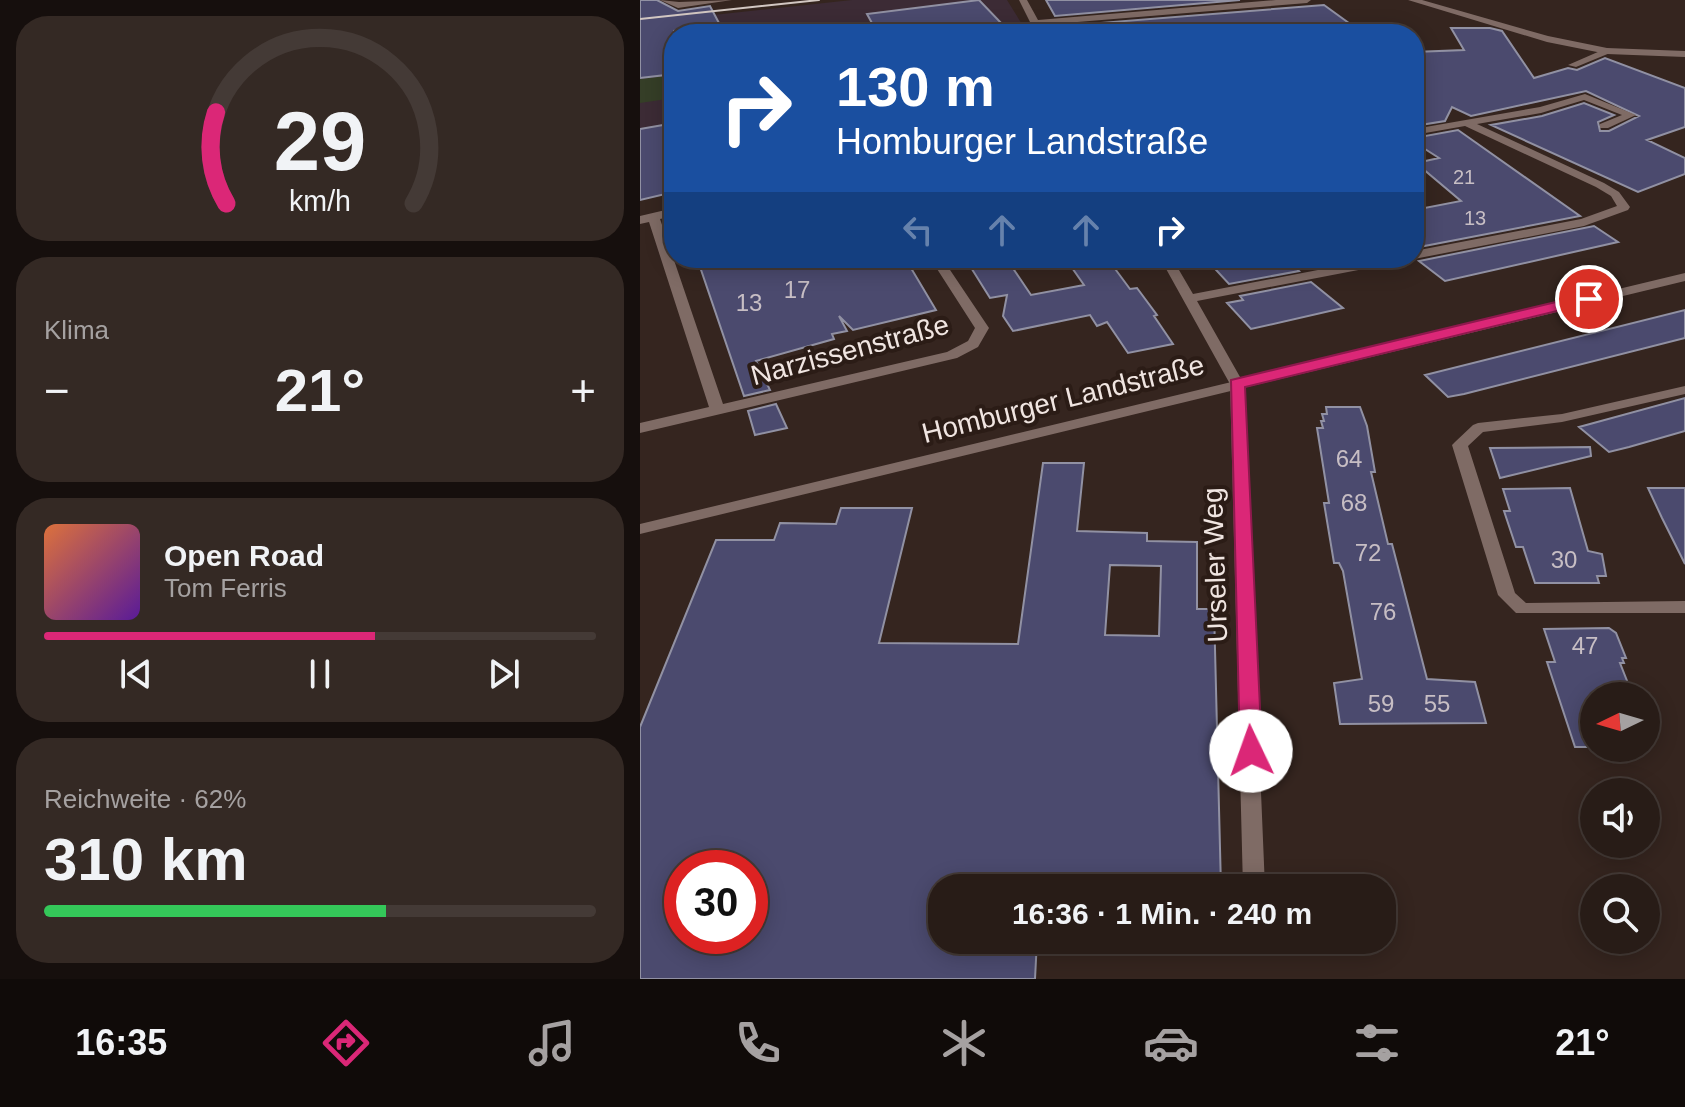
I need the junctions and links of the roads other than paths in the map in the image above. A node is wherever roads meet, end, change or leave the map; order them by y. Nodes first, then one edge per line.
1 (664, 0) edge
2 (728, 0) edge
3 (1023, 0) edge
4 (1307, 0) edge
5 (1431, 0) edge
6 (1416, 1) edge
7 (1035, 23) joint
8 (1607, 51) junction
9 (1685, 54) edge
10 (1573, 65) dead end
11 (1466, 123) junction
12 (1604, 126) dead end
13 (1424, 130) edge
14 (646, 219) edge
15 (1424, 253) edge
16 (664, 267) edge
17 (664, 268) edge
18 (943, 268) edge
19 (1171, 268) edge
20 (1348, 268) edge
21 (1685, 277) edge
22 (1188, 299) junction
23 (1237, 384) junction
24 (1685, 390) edge
25 (718, 411) junction
26 (640, 428) edge
27 (640, 529) edge
28 (1685, 607) edge
29 (1254, 874) edge

1 - 2 street
3 - 7 street
4 - 7 street
5 - 6 street
6 - 8 street
8 - 9 street
8 - 10 street
11 - 12 street
11 - 13 street
11 - 15 street
14 - 16 street
17 - 25 street
18 - 25 street, Narzissenstraße
19 - 22 street, Urseler Weg
20 - 22 street
21 - 23 street, Homburger Landstraße
22 - 23 street, Urseler Weg
23 - 27 street, Homburger Landstraße
23 - 29 street, Urseler Weg
24 - 28 street
25 - 26 street, Narzissenstraße

